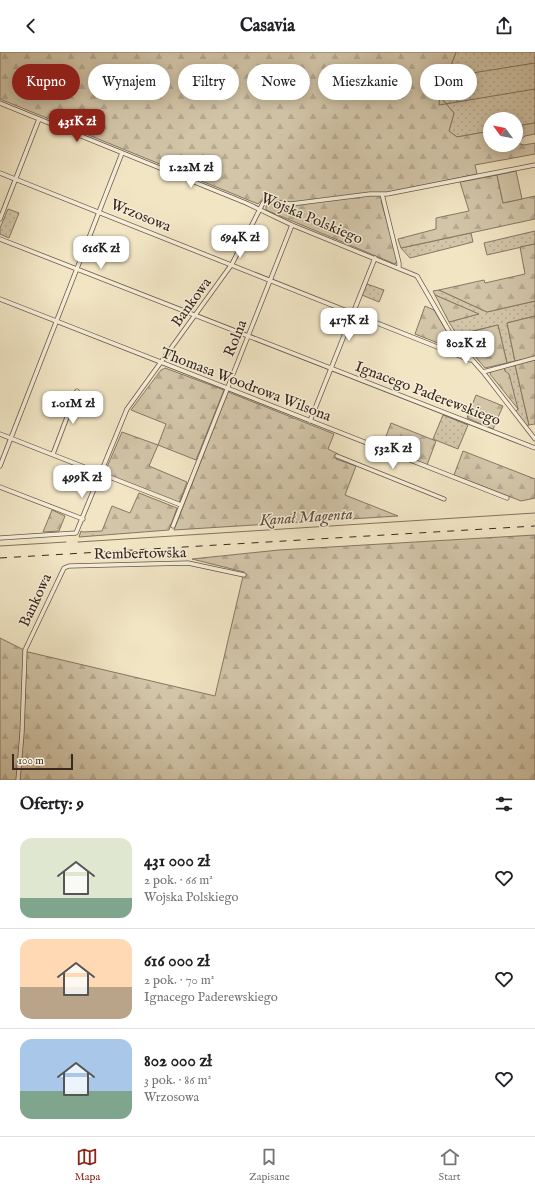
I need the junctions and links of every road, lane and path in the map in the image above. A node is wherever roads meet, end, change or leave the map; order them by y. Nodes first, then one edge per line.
1 (0, 103) edge
2 (39, 119) junction
3 (122, 153) junction
4 (535, 166) edge
5 (0, 173) edge
6 (16, 179) junction
7 (382, 194) junction
8 (259, 209) junction
9 (99, 212) junction
10 (0, 219) edge
11 (292, 225) junction
12 (0, 239) edge
13 (375, 258) junction
14 (232, 264) junction
15 (399, 268) junction
16 (78, 269) junction
17 (271, 280) junction
18 (0, 299) edge
19 (353, 312) junction
20 (196, 316) junction
21 (57, 322) junction
22 (249, 336) junction
23 (535, 358) edge
24 (473, 361) junction
25 (161, 363) junction
26 (330, 368) junction
27 (483, 372) junction
28 (227, 388) junction
29 (78, 391) dead end
30 (310, 421) junction
31 (0, 434) edge
32 (11, 438) junction
33 (535, 439) edge
34 (535, 447) edge
35 (53, 454) junction
36 (337, 456) dead end
37 (0, 466) edge
38 (101, 473) junction
39 (0, 487) edge
40 (507, 498) dead end
41 (444, 499) dead end
42 (181, 505) junction
43 (83, 519) junction
44 (173, 526) dead end
45 (0, 538) edge
46 (61, 572) joint
47 (244, 575) dead end
48 (18, 780) edge

1 - 2 street, Wojska Polskiego
2 - 3 street, Wojska Polskiego
2 - 6 street
3 - 8 street, Wojska Polskiego
3 - 9 street
4 - 7 street
5 - 6 street, Wrzosowa
6 - 9 street, Wrzosowa
6 - 10 street
7 - 8 street
7 - 15 street
8 - 11 street, Wojska Polskiego
8 - 14 street, Bankowa
9 - 14 street, Wrzosowa
9 - 16 street
11 - 13 street, Wojska Polskiego
11 - 17 street, Rolna
12 - 16 street, Ignacego Paderewskiego
13 - 15 street, Wojska Polskiego
13 - 19 street
14 - 17 street, Wrzosowa
14 - 20 street, Bankowa
15 - 24 street, Wojska Polskiego
16 - 20 street, Ignacego Paderewskiego
16 - 21 street
17 - 19 street, Wrzosowa
17 - 22 street, Rolna
18 - 21 street, Thomasa Woodrowa Wilsona
19 - 24 street, Wrzosowa
19 - 26 street
20 - 22 street, Ignacego Paderewskiego
20 - 25 street, Bankowa
21 - 25 street, Thomasa Woodrowa Wilsona
21 - 32 street
22 - 26 street, Ignacego Paderewskiego
22 - 28 street, Rolna
23 - 27 street
24 - 27 street
25 - 28 street, Thomasa Woodrowa Wilsona
25 - 38 street, Bankowa
26 - 30 street
26 - 34 street, Ignacego Paderewskiego
27 - 33 street
28 - 30 street, Thomasa Woodrowa Wilsona
28 - 42 street, Rolna
29 - 35 street
30 - 40 street, Thomasa Woodrowa Wilsona
31 - 32 street
32 - 35 street
32 - 37 street
35 - 38 street
36 - 41 street
38 - 42 street
38 - 43 street, Bankowa
39 - 43 street
42 - 44 street, Rolna
43 - 45 street, Bankowa
46 - 47 street, Rembertowska
46 - 48 street, Bankowa

